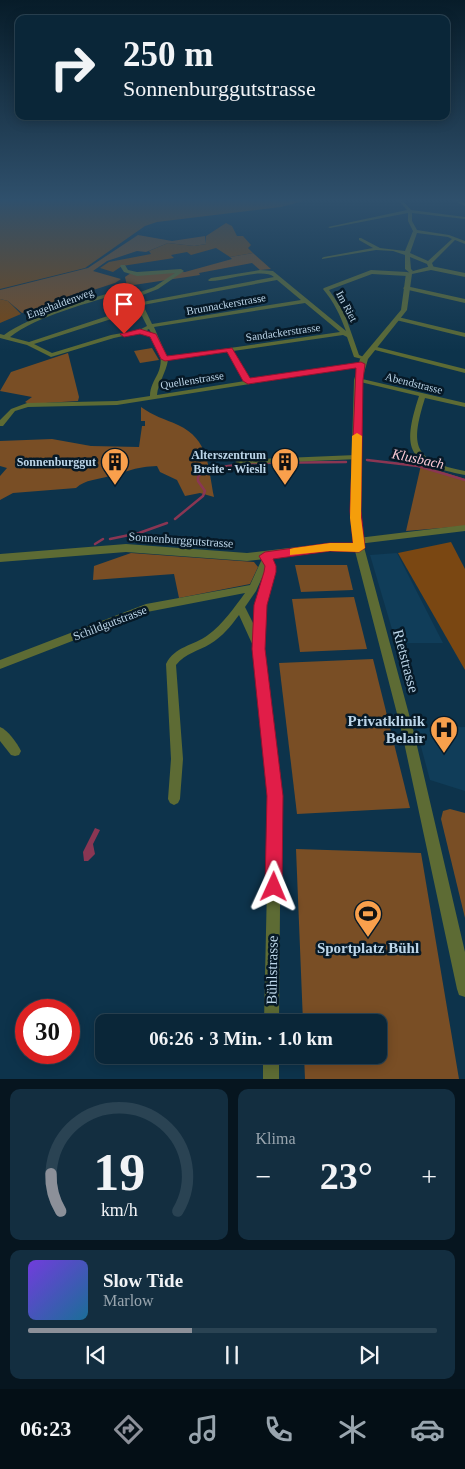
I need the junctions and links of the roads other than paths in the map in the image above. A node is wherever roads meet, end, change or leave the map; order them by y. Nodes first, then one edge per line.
1 (371, 250) edge
2 (395, 250) edge
3 (407, 250) edge
4 (444, 250) edge
5 (406, 254) junction
6 (324, 258) dead end
7 (124, 266) dead end
8 (430, 266) junction
9 (409, 273) junction
10 (465, 275) edge
11 (278, 278) junction
12 (211, 280) dead end
13 (406, 288) junction
14 (123, 291) dead end
15 (305, 300) junction
16 (465, 301) edge
17 (140, 305) junction
18 (398, 319) junction
19 (151, 326) junction
20 (140, 331) junction
21 (153, 335) junction
22 (347, 335) junction
23 (465, 335) edge
24 (3, 337) edge
25 (29, 344) junction
26 (373, 348) junction
27 (229, 349) junction
28 (165, 359) junction
29 (362, 362) junction
30 (465, 371) edge
31 (358, 380) junction
32 (248, 381) junction
33 (154, 396) junction
34 (422, 396) junction
35 (465, 405) edge
36 (0, 424) edge
37 (356, 458) junction
38 (239, 462) dead end
39 (465, 474) edge
40 (465, 528) edge
41 (359, 544) junction
42 (0, 558) edge
43 (266, 558) junction
44 (253, 588) junction
45 (241, 608) junction
46 (259, 649) junction
47 (0, 665) edge
48 (0, 732) edge
49 (15, 751) dead end
50 (174, 799) dead end
51 (465, 989) edge
52 (272, 1014) edge
53 (271, 1064) edge
54 (271, 1079) edge

1 - 6 street
2 - 5 street
3 - 5 street
4 - 8 street
5 - 8 street
5 - 9 street, Rietstrasse
7 - 17 street
8 - 9 street
8 - 10 street
9 - 13 street, Rietstrasse
9 - 22 street, Im Riet
11 - 12 street
11 - 15 street
11 - 17 street
13 - 16 street
13 - 18 street, Rietstrasse
14 - 24 street, Engehaldenweg
15 - 19 street, Brunnackerstrasse
15 - 22 street
17 - 19 street
17 - 25 street
18 - 23 street
18 - 26 street, Rietstrasse
19 - 20 street, Brunnackerstrasse
19 - 21 street
20 - 21 street
20 - 25 street
21 - 28 street
22 - 27 street, Sandackerstrasse
22 - 29 street
24 - 25 street
26 - 29 street, Rietstrasse
26 - 30 street
27 - 28 street, Sandackerstrasse
27 - 32 street
28 - 33 street
29 - 31 street, Rietstrasse
29 - 32 street, Quellenstrasse
31 - 34 street, Abendstrasse
31 - 37 street, Rietstrasse
32 - 33 street, Quellenstrasse
33 - 36 street, Quellenstrasse
34 - 35 street, Abendstrasse
34 - 39 street
37 - 38 street
37 - 41 street, Rietstrasse
40 - 41 street, Sonnenburggutstrasse
41 - 43 street, Sonnenburggutstrasse
41 - 51 street, Rietstrasse
42 - 43 street, Sonnenburggutstrasse
43 - 44 street
43 - 46 street, Bühlstrasse
44 - 45 street
44 - 47 street, Schildgutstrasse
45 - 46 street, Bühlstrasse
45 - 50 street
46 - 52 street, Bühlstrasse
48 - 49 street
53 - 54 street

